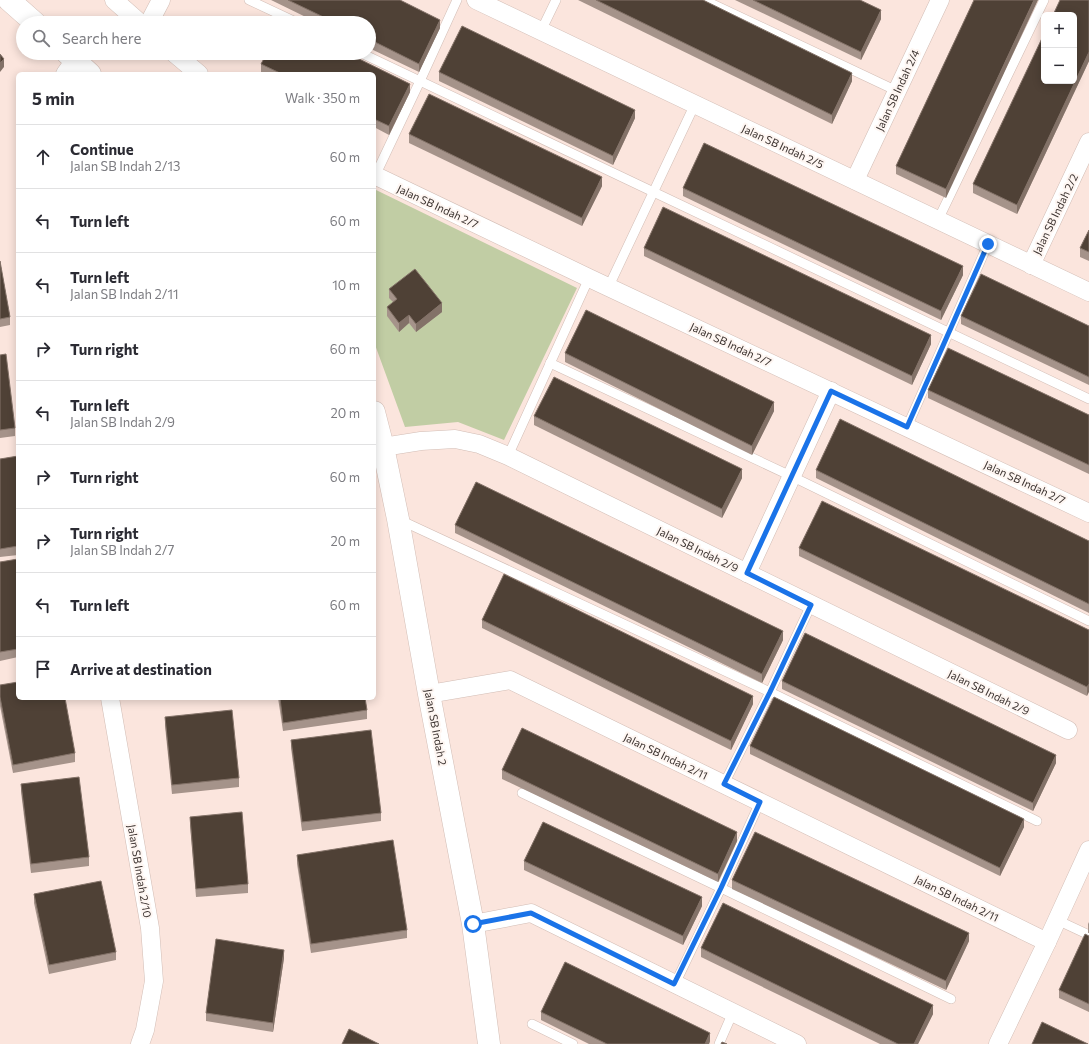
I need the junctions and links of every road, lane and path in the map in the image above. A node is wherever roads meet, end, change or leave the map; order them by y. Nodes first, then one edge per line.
1 (9, 0) edge
2 (114, 0) edge
3 (161, 0) edge
4 (249, 0) edge
5 (457, 0) edge
6 (476, 0) edge
7 (556, 0) edge
8 (704, 0) edge
9 (1044, 0) edge
10 (934, 2) edge
11 (27, 16) edge
12 (132, 16) edge
13 (153, 16) edge
14 (283, 16) edge
15 (541, 31) junction
16 (182, 60) edge
17 (376, 60) edge
18 (196, 72) edge
19 (420, 81) junction
20 (897, 91) junction
21 (695, 104) junction
22 (1089, 142) edge
23 (376, 174) edge
24 (376, 176) edge
25 (854, 180) junction
26 (654, 192) junction
27 (938, 220) junction
28 (988, 244) junction
29 (1030, 265) junction
30 (589, 278) junction
31 (609, 286) junction
32 (1089, 292) edge
33 (949, 332) junction
34 (550, 363) junction
35 (831, 391) junction
36 (1089, 399) edge
37 (376, 420) edge
38 (907, 427) junction
39 (383, 447) junction
40 (508, 456) junction
41 (791, 476) junction
42 (1089, 513) edge
43 (398, 519) junction
44 (747, 573) junction
45 (811, 605) junction
46 (1089, 621) edge
47 (770, 692) junction
48 (429, 694) junction
49 (110, 700) edge
50 (1068, 730) dead end
51 (724, 784) junction
52 (522, 793) dead end
53 (760, 802) junction
54 (1037, 821) dead end
55 (1089, 850) edge
56 (721, 888) junction
57 (1057, 920) junction
58 (473, 924) junction
59 (1089, 935) edge
60 (1047, 942) junction
61 (674, 984) junction
62 (951, 999) dead end
63 (733, 1012) junction
64 (532, 1024) dead end
65 (140, 1044) edge
66 (489, 1044) edge
67 (573, 1044) edge
68 (719, 1044) edge
69 (797, 1044) edge
70 (998, 1044) edge

1 - 11 street
2 - 12 street
3 - 13 street
4 - 14 lane
5 - 19 lane
6 - 15 street, Jalan SB Indah 2/5
7 - 15 lane
8 - 20 lane
9 - 27 lane
10 - 20 street, Jalan SB Indah 2/4
15 - 21 street, Jalan SB Indah 2/5
16 - 18 street
17 - 19 lane
19 - 23 lane
19 - 26 lane
20 - 25 street, Jalan SB Indah 2/4
21 - 25 street, Jalan SB Indah 2/5
21 - 26 lane
22 - 29 street, Jalan SB Indah 2/2
24 - 30 street, Jalan SB Indah 2/7
25 - 27 street, Jalan SB Indah 2/5
26 - 31 lane
26 - 33 lane
27 - 28 street, Jalan SB Indah 2/5
28 - 29 street, Jalan SB Indah 2/5
28 - 33 lane
29 - 32 street, Jalan SB Indah 2/5
30 - 31 street, Jalan SB Indah 2/7
30 - 34 lane
31 - 35 street, Jalan SB Indah 2/7
33 - 36 lane
33 - 38 lane
34 - 40 lane
34 - 41 lane
35 - 38 street, Jalan SB Indah 2/7
35 - 41 street
37 - 39 street, Jalan SB Indah 2
38 - 42 street, Jalan SB Indah 2/7
39 - 40 street, Jalan SB Indah 2/9
39 - 43 street, Jalan SB Indah 2
40 - 44 street, Jalan SB Indah 2/9
41 - 44 street
41 - 46 lane
43 - 47 lane
43 - 48 street, Jalan SB Indah 2
44 - 45 street, Jalan SB Indah 2/9
45 - 47 lane
45 - 50 street, Jalan SB Indah 2/9
47 - 51 lane
47 - 54 lane
48 - 51 street, Jalan SB Indah 2/11
48 - 58 street, Jalan SB Indah 2
49 - 65 street, Jalan SB Indah 2/10
51 - 53 street, Jalan SB Indah 2/11
52 - 56 lane
53 - 56 lane
53 - 60 street, Jalan SB Indah 2/11
55 - 57 street
56 - 61 lane
56 - 62 lane
57 - 59 lane
57 - 60 street
58 - 61 street
58 - 66 street, Jalan SB Indah 2
60 - 70 street
61 - 63 street
63 - 68 lane
63 - 69 street
64 - 67 lane

